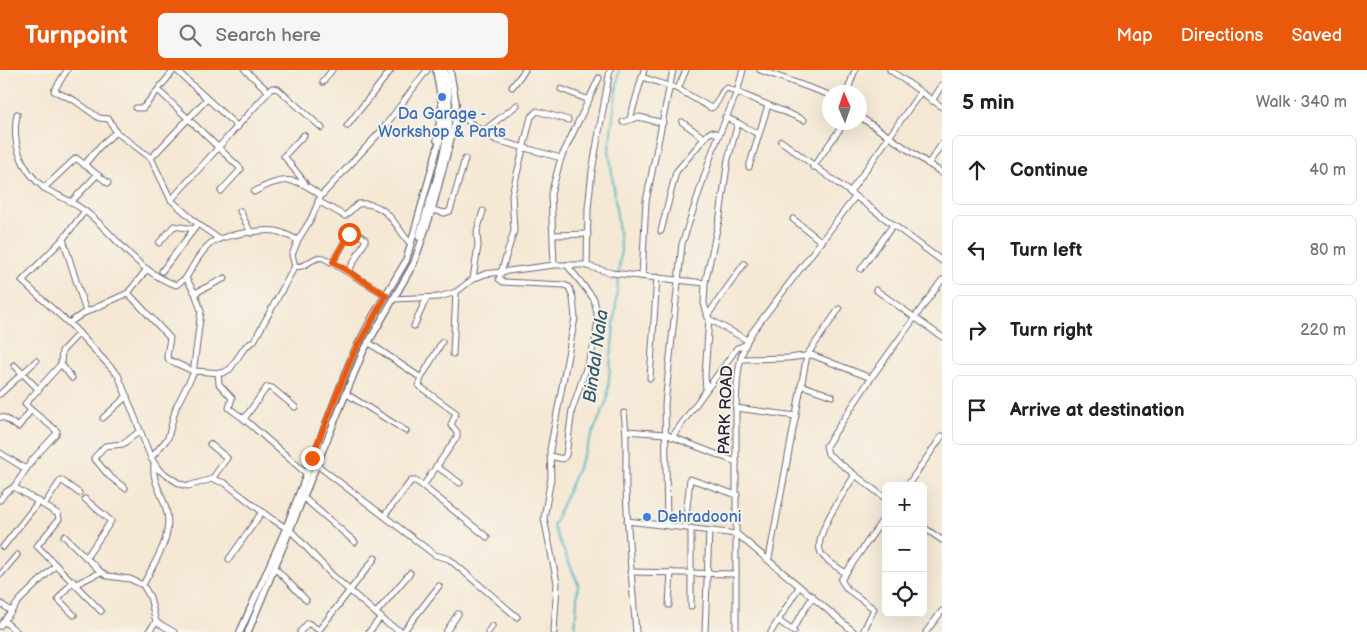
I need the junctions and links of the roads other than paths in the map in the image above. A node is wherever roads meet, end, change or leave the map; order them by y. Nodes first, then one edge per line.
1 (67, 70) edge
2 (175, 70) edge
3 (245, 70) edge
4 (332, 70) edge
5 (392, 70) edge
6 (427, 70) edge
7 (436, 70) edge
8 (440, 70) edge
9 (444, 70) edge
10 (525, 70) edge
11 (610, 70) edge
12 (644, 70) edge
13 (673, 70) edge
14 (686, 70) edge
15 (743, 70) edge
16 (760, 70) edge
17 (782, 70) edge
18 (855, 70) edge
19 (890, 70) edge
20 (452, 71) edge
21 (780, 76) junction
22 (642, 77) junction
23 (599, 78) dead end
24 (323, 82) dead end
25 (850, 85) edge
26 (670, 86) junction
27 (942, 86) edge
28 (512, 87) dead end
29 (678, 89) junction
30 (158, 90) junction
31 (561, 90) dead end
32 (268, 91) junction
33 (737, 92) junction
34 (822, 92) edge
35 (920, 93) junction
36 (208, 99) junction
37 (589, 100) junction
38 (932, 101) junction
39 (768, 105) junction
40 (517, 106) dead end
41 (942, 107) edge
42 (136, 108) dead end
43 (456, 113) junction
44 (17, 114) dead end
45 (725, 117) junction
46 (630, 118) junction
47 (189, 120) junction
48 (568, 120) dead end
49 (804, 120) dead end
50 (867, 121) edge
51 (623, 122) dead end
52 (682, 122) dead end
53 (663, 123) junction
54 (738, 123) junction
55 (347, 126) dead end
56 (238, 127) junction
57 (322, 128) dead end
58 (839, 130) edge
59 (116, 132) junction
60 (482, 132) junction
61 (719, 134) junction
62 (758, 134) junction
63 (304, 135) dead end
64 (890, 137) junction
65 (704, 138) junction
66 (781, 141) dead end
67 (942, 144) edge
68 (218, 148) junction
69 (524, 148) junction
70 (151, 158) junction
71 (561, 158) junction
72 (465, 159) dead end
73 (928, 164) junction
74 (84, 165) junction
75 (749, 167) dead end
76 (813, 167) junction
77 (942, 173) edge
78 (97, 175) junction
79 (108, 183) dead end
80 (305, 183) junction
81 (44, 188) junction
82 (221, 191) dead end
83 (254, 192) dead end
84 (850, 192) junction
85 (855, 197) junction
86 (320, 198) junction
87 (171, 200) junction
88 (72, 201) junction
89 (432, 210) junction
90 (85, 211) junction
91 (240, 211) dead end
92 (483, 211) dead end
93 (793, 219) dead end
94 (893, 225) junction
95 (196, 227) junction
96 (661, 231) dead end
97 (251, 232) junction
98 (588, 234) junction
99 (554, 235) junction
100 (63, 239) junction
101 (219, 239) junction
102 (298, 240) junction
103 (409, 242) junction
104 (822, 242) junction
105 (159, 243) dead end
106 (942, 261) edge
107 (333, 262) junction
108 (744, 264) dead end
109 (407, 265) junction
110 (554, 265) junction
111 (567, 265) junction
112 (295, 266) junction
113 (587, 266) junction
114 (147, 269) junction
115 (861, 269) dead end
116 (162, 271) dead end
117 (348, 272) junction
118 (500, 273) junction
119 (642, 276) junction
120 (657, 277) junction
121 (186, 278) junction
122 (225, 278) dead end
123 (473, 279) junction
124 (678, 279) junction
125 (942, 280) edge
126 (705, 283) junction
127 (876, 290) dead end
128 (456, 292) junction
129 (128, 293) junction
130 (195, 293) junction
131 (389, 297) junction
132 (426, 299) junction
133 (839, 309) dead end
134 (86, 312) junction
135 (708, 318) junction
136 (915, 318) junction
137 (69, 323) junction
138 (414, 326) dead end
139 (79, 333) junction
140 (942, 337) edge
141 (368, 342) junction
142 (442, 342) dead end
143 (746, 343) junction
144 (453, 354) dead end
145 (807, 355) junction
146 (741, 358) junction
147 (36, 361) dead end
148 (61, 364) junction
149 (14, 365) dead end
150 (193, 371) junction
151 (23, 373) junction
152 (218, 373) junction
153 (72, 378) dead end
154 (421, 378) junction
155 (650, 378) dead end
156 (871, 378) junction
157 (801, 386) junction
158 (39, 390) junction
159 (706, 390) junction
160 (345, 393) junction
161 (0, 394) edge
162 (128, 396) junction
163 (832, 396) dead end
164 (295, 407) dead end
165 (736, 408) junction
166 (31, 410) junction
167 (624, 413) dead end
168 (796, 416) junction
169 (0, 417) edge
170 (103, 418) dead end
171 (244, 419) junction
172 (140, 431) junction
173 (406, 431) dead end
174 (627, 431) junction
175 (665, 434) junction
176 (942, 436) edge
177 (672, 437) junction
178 (210, 444) dead end
179 (0, 453) edge
180 (550, 456) junction
181 (150, 458) junction
182 (736, 462) junction
183 (317, 464) junction
184 (154, 465) junction
185 (436, 466) junction
186 (26, 469) junction
187 (306, 474) junction
188 (854, 476) junction
189 (212, 479) junction
190 (909, 482) edge
191 (460, 483) dead end
192 (422, 486) junction
193 (14, 487) junction
194 (125, 488) dead end
195 (79, 493) dead end
196 (737, 495) junction
197 (882, 496) edge
198 (304, 498) junction
199 (85, 499) dead end
200 (0, 500) edge
201 (41, 503) junction
202 (262, 512) junction
203 (384, 516) junction
204 (627, 521) junction
205 (882, 521) edge
206 (668, 524) junction
207 (685, 526) junction
208 (924, 527) edge
209 (691, 528) junction
210 (288, 529) junction
211 (709, 530) junction
212 (737, 534) junction
213 (64, 536) dead end
214 (487, 537) dead end
215 (942, 540) edge
216 (355, 542) dead end
217 (3, 546) dead end
218 (17, 555) dead end
219 (86, 558) junction
220 (375, 558) dead end
221 (769, 558) junction
222 (229, 559) dead end
223 (56, 565) junction
224 (275, 568) junction
225 (101, 572) junction
226 (630, 572) junction
227 (671, 572) junction
228 (410, 573) dead end
229 (691, 573) junction
230 (708, 573) junction
231 (845, 573) junction
232 (0, 574) edge
233 (736, 574) junction
234 (75, 583) junction
235 (143, 585) junction
236 (439, 586) dead end
237 (800, 586) junction
238 (350, 591) junction
239 (813, 596) junction
240 (306, 600) dead end
241 (0, 603) edge
242 (669, 605) dead end
243 (691, 606) dead end
244 (11, 611) junction
245 (101, 611) dead end
246 (942, 611) edge
247 (458, 614) dead end
248 (74, 615) dead end
249 (378, 615) junction
250 (518, 618) dead end
251 (4, 621) junction
252 (779, 621) junction
253 (156, 622) junction
254 (0, 626) edge
255 (492, 626) dead end
256 (928, 630) edge
257 (250, 631) edge
258 (793, 631) edge
259 (17, 632) edge
260 (148, 632) edge
261 (174, 632) edge
262 (240, 632) edge
263 (300, 632) edge
264 (370, 632) edge
265 (402, 632) edge
266 (446, 632) edge
267 (488, 632) edge
268 (554, 632) edge
269 (636, 632) edge
270 (705, 632) edge
271 (736, 632) edge
272 (771, 632) edge
273 (854, 632) edge
274 (863, 632) edge
275 (936, 632) edge

1 - 59 street
2 - 30 street
2 - 36 street
3 - 32 street
4 - 24 street
5 - 55 street
6 - 86 street
7 - 103 street
8 - 109 street
9 - 109 street
10 - 28 street
11 - 98 street
12 - 22 street
13 - 26 street
14 - 29 street
15 - 33 street
16 - 21 street
17 - 21 street
18 - 25 street
19 - 35 street
20 - 43 street
21 - 34 street
22 - 26 street
22 - 46 street
23 - 37 street
26 - 29 street
26 - 53 street
27 - 38 street
29 - 33 street
30 - 42 street
30 - 47 street
31 - 37 street
32 - 56 street
32 - 57 street
33 - 39 street
33 - 45 street
35 - 38 street
35 - 64 street
36 - 47 street
36 - 56 street
37 - 71 street
38 - 41 street
39 - 49 street
39 - 62 street
40 - 60 street
43 - 60 street
43 - 89 street
44 - 81 street
45 - 54 street
45 - 61 street
46 - 51 street
46 - 53 street
47 - 68 street
47 - 70 street
48 - 69 street
50 - 64 street
52 - 65 street
53 - 119 street
54 - 62 street
54 - 126 street
56 - 68 street
58 - 76 street
59 - 70 street
59 - 74 street
60 - 69 street
61 - 65 street
61 - 124 street
62 - 75 street
63 - 80 street
64 - 73 street
64 - 84 street
65 - 96 street
66 - 76 street
67 - 73 street
68 - 82 street
68 - 87 street
69 - 71 street
69 - 118 street
70 - 87 street
71 - 99 street
72 - 89 street
73 - 77 street
74 - 78 street
74 - 81 street
76 - 84 street
78 - 79 street
78 - 88 street
80 - 83 street
80 - 86 street
81 - 88 street
84 - 85 street
85 - 94 street
85 - 104 street, PARK ROAD
86 - 102 street
86 - 103 street
87 - 95 street
88 - 90 street
89 - 109 street
90 - 100 street
90 - 114 street
91 - 97 street
92 - 123 street
93 - 104 street
94 - 106 street
94 - 115 street
95 - 101 street
95 - 105 street
95 - 116 street
97 - 101 street
97 - 102 street
98 - 99 street
98 - 113 street
99 - 110 street
100 - 134 street
100 - 137 street
101 - 121 street
102 - 112 street
103 - 109 street
104 - 143 street, PARK ROAD
107 - 112 street
107 - 117 street
107 - 117 street
108 - 135 street
109 - 131 street
110 - 111 street
110 - 118 street
111 - 113 street
111 - 180 street
112 - 152 street
113 - 119 street
114 - 121 street
114 - 129 street
117 - 131 street
118 - 123 street
118 - 180 street
119 - 120 street
120 - 124 street
120 - 155 street
121 - 130 street
122 - 130 street
123 - 128 street
124 - 126 street
124 - 175 street
125 - 136 street
126 - 135 street
127 - 136 street
128 - 132 street
128 - 144 street
129 - 134 street
129 - 150 street
130 - 150 street
131 - 132 street
131 - 141 street
131 - 187 street
132 - 138 street
133 - 145 street
134 - 137 street
135 - 143 street
135 - 159 street
136 - 140 street
136 - 156 street
137 - 139 street
139 - 148 street
139 - 162 street
141 - 154 street
141 - 160 street
142 - 154 street
143 - 146 street, PARK ROAD
143 - 159 street
145 - 146 street
145 - 156 street
145 - 157 street
146 - 165 street, PARK ROAD
147 - 151 street
148 - 153 street
148 - 158 street
149 - 151 street
150 - 152 street
150 - 181 street
151 - 158 street
151 - 161 street
152 - 171 street
154 - 185 street
156 - 188 street
157 - 163 street
157 - 168 street
158 - 166 street
159 - 177 street
160 - 173 street
160 - 183 street
162 - 170 street
162 - 172 street
164 - 171 street
165 - 168 street
165 - 182 street, PARK ROAD
166 - 169 street
166 - 186 street
167 - 174 street
168 - 221 street
171 - 187 street
172 - 181 street
172 - 194 street
174 - 175 street
174 - 204 street
175 - 177 street
175 - 206 street
176 - 190 street
177 - 182 street
178 - 189 street
179 - 186 street
180 - 268 street
181 - 184 street
182 - 196 street, PARK ROAD
183 - 198 street
183 - 203 street
184 - 189 street
184 - 235 street
185 - 191 street
185 - 192 street
186 - 193 street
187 - 210 street
188 - 197 street
188 - 231 street
189 - 202 street
192 - 203 street
192 - 214 street
193 - 200 street
193 - 201 street
195 - 201 street
196 - 207 street
196 - 212 street, PARK ROAD
198 - 210 street
198 - 216 street
199 - 219 street
201 - 217 street
201 - 223 street
202 - 210 street
202 - 222 street
203 - 250 street
204 - 206 street
204 - 226 street
205 - 231 street
206 - 207 street
207 - 209 street
208 - 215 street
209 - 211 street
209 - 229 street
210 - 224 street
210 - 238 street
210 - 262 street
211 - 212 street
211 - 230 street
212 - 221 street
212 - 233 street, PARK ROAD
213 - 219 street
218 - 232 street
219 - 225 street
220 - 238 street
221 - 237 street
223 - 234 street
223 - 244 street
224 - 240 street
224 - 257 street
225 - 234 street
225 - 235 street
226 - 227 street
226 - 269 street
227 - 229 street
227 - 242 street
228 - 249 street
229 - 230 street
229 - 243 street
230 - 233 street
230 - 270 street
231 - 274 street
233 - 271 street, PARK ROAD
234 - 245 street
234 - 248 street
235 - 253 street
236 - 265 street
237 - 239 street
237 - 252 street
238 - 249 street
238 - 263 street
239 - 258 street
239 - 273 street
241 - 244 street
244 - 251 street
246 - 256 street
247 - 266 street
249 - 264 street
249 - 265 street
251 - 254 street
251 - 259 street
252 - 258 street
252 - 272 street
253 - 260 street
253 - 261 street
255 - 267 street
256 - 275 street

